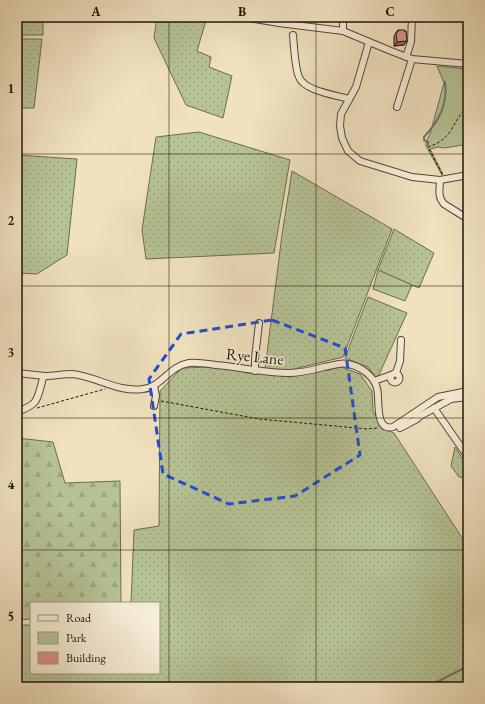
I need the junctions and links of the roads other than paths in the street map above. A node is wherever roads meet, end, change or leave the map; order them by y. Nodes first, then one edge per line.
1 (243, 17) edge
2 (343, 17) edge
3 (412, 17) edge
4 (343, 31) junction
5 (293, 36) dead end
6 (369, 42) junction
7 (409, 58) junction
8 (468, 64) edge
9 (349, 99) junction
10 (397, 107) dead end
11 (468, 175) edge
12 (443, 179) junction
13 (468, 219) edge
14 (259, 323) dead end
15 (401, 340) dead end
16 (255, 370) junction
17 (17, 373) edge
18 (45, 376) junction
19 (374, 381) junction
20 (154, 386) junction
21 (468, 390) edge
22 (468, 397) edge
23 (154, 406) dead end
24 (434, 408) junction
25 (17, 412) edge
26 (413, 414) junction
27 (420, 416) junction
28 (400, 428) dead end
29 (468, 457) edge

1 - 4 street
2 - 4 street
3 - 7 street
4 - 6 street
5 - 9 street
6 - 7 street
6 - 9 street
7 - 8 street
7 - 10 street
9 - 12 street
11 - 12 street
12 - 13 street
14 - 16 street
15 - 19 street
16 - 19 street, Rye Lane
16 - 20 street, Rye Lane
17 - 18 street, Rye Lane
18 - 20 street, Rye Lane
18 - 25 street
19 - 26 street
20 - 23 street
21 - 26 street
22 - 24 street
24 - 27 street
24 - 29 street
26 - 27 street
27 - 28 street

